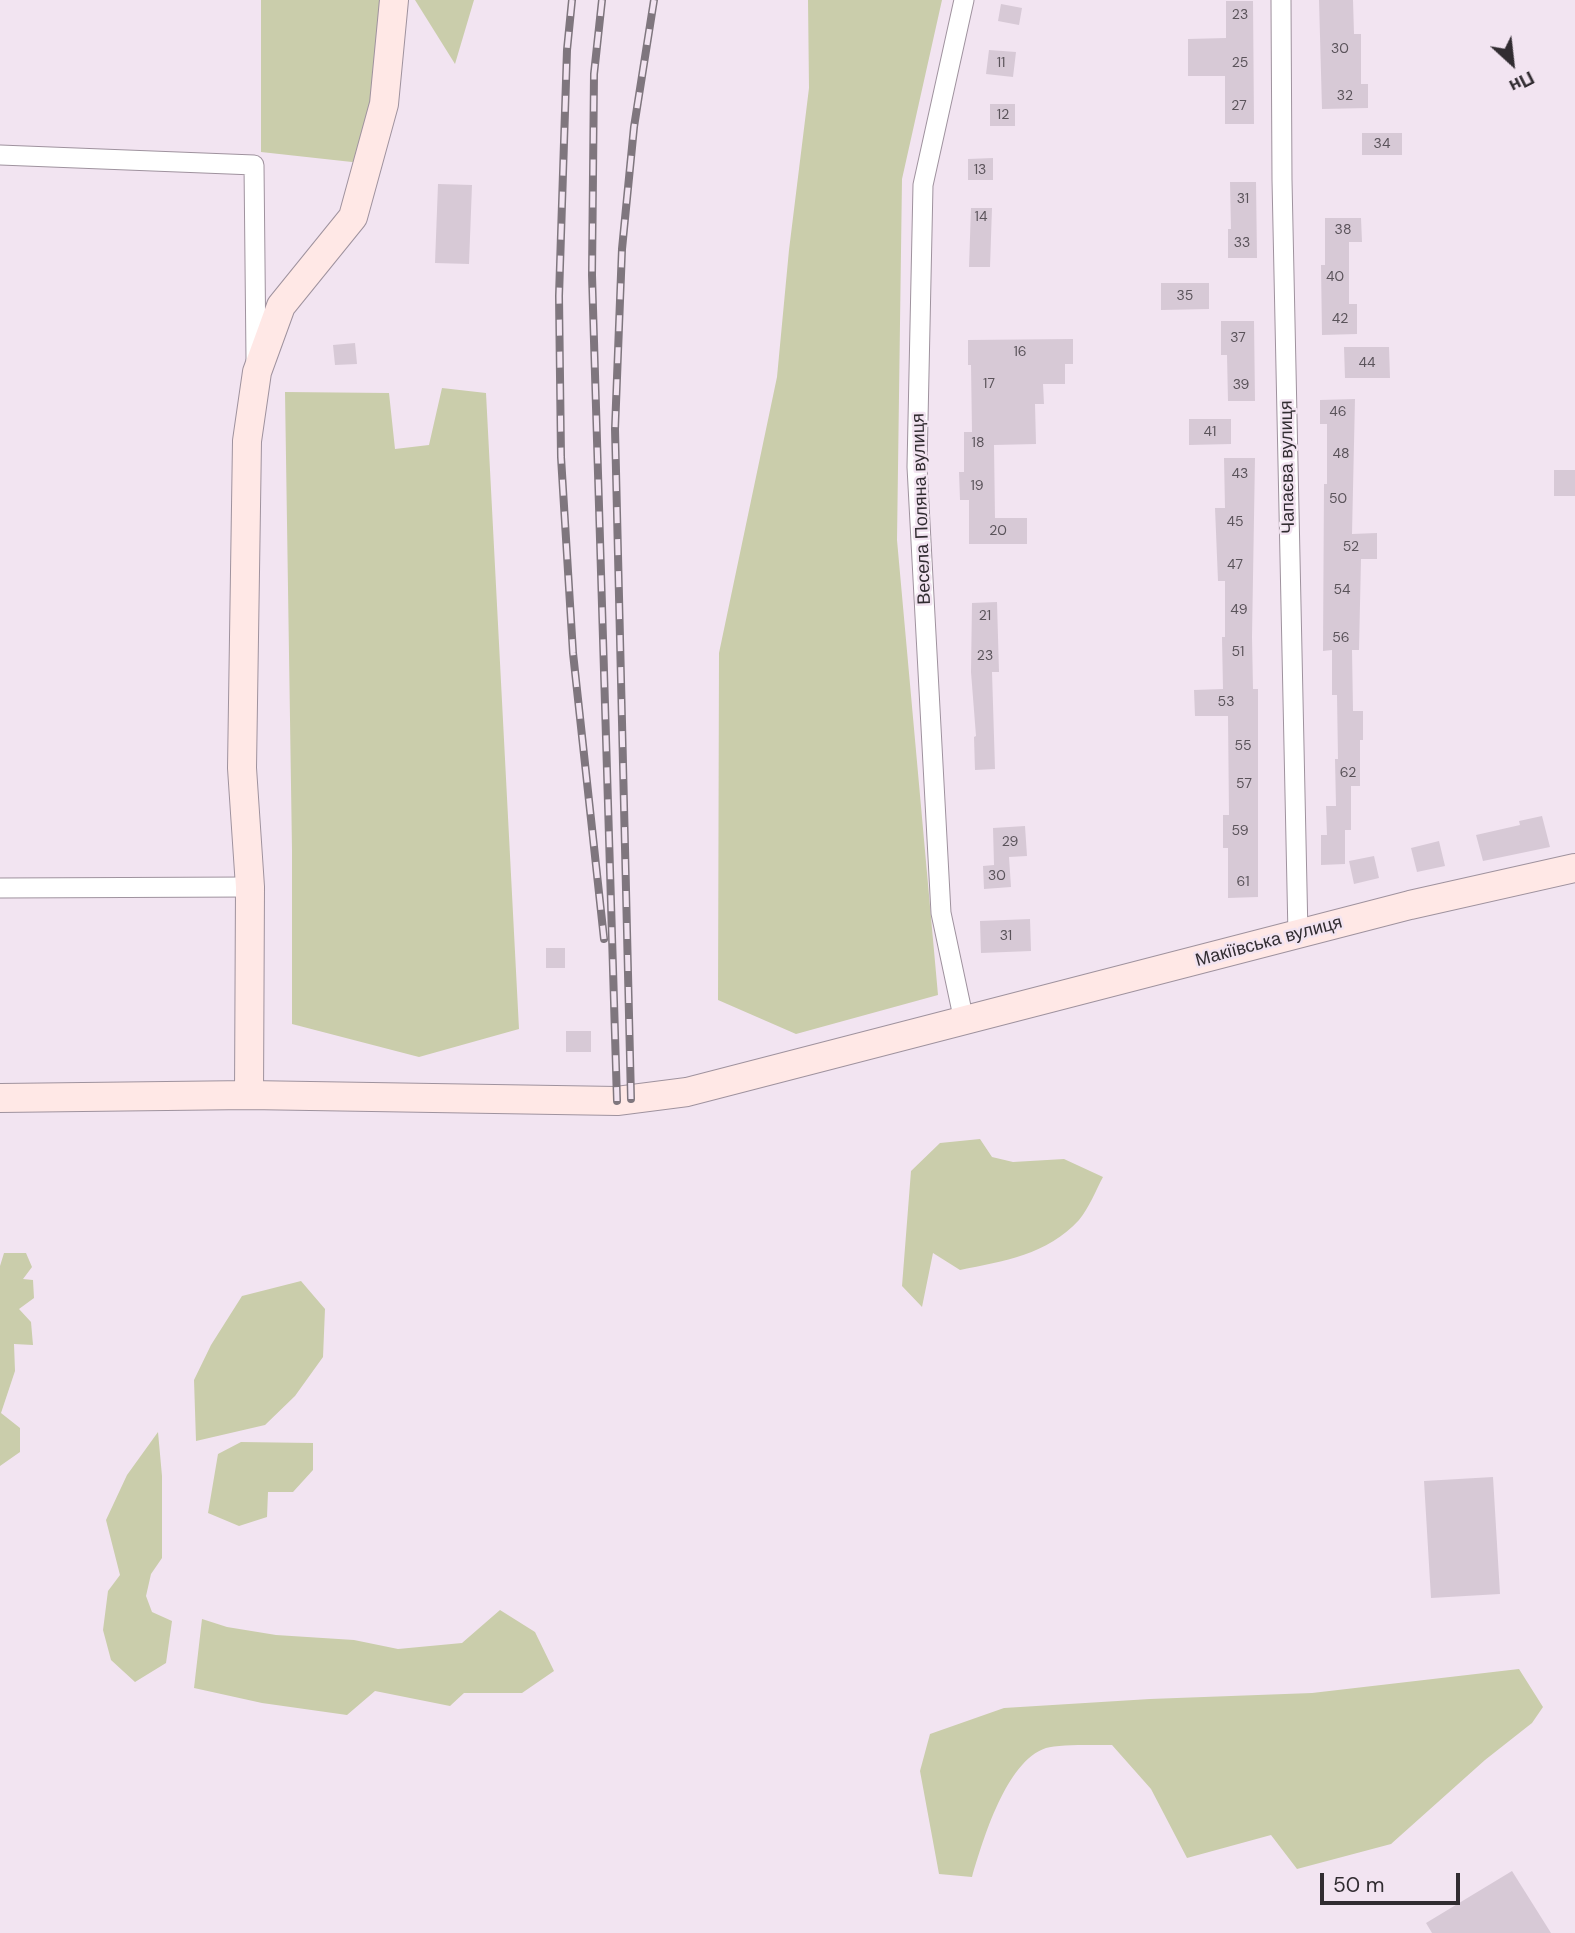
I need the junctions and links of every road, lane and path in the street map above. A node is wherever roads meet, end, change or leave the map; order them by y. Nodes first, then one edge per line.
1 (394, 0) edge
2 (964, 0) edge
3 (1281, 0) edge
4 (0, 155) edge
5 (257, 372) junction
6 (1575, 868) edge
7 (250, 887) junction
8 (0, 888) edge
9 (1298, 935) junction
10 (964, 1021) junction
11 (248, 1095) junction
12 (0, 1098) edge

1 - 5 main road
2 - 10 street, Весела Поляна вулиця
3 - 9 street, Чапаєва вулиця
4 - 5 street
5 - 7 main road
6 - 9 main road, Макіївська вулиця
7 - 8 street
7 - 11 main road
9 - 10 main road, Макіївська вулиця
10 - 11 main road, Макіївська вулиця
11 - 12 main road, Макіївська вулиця

